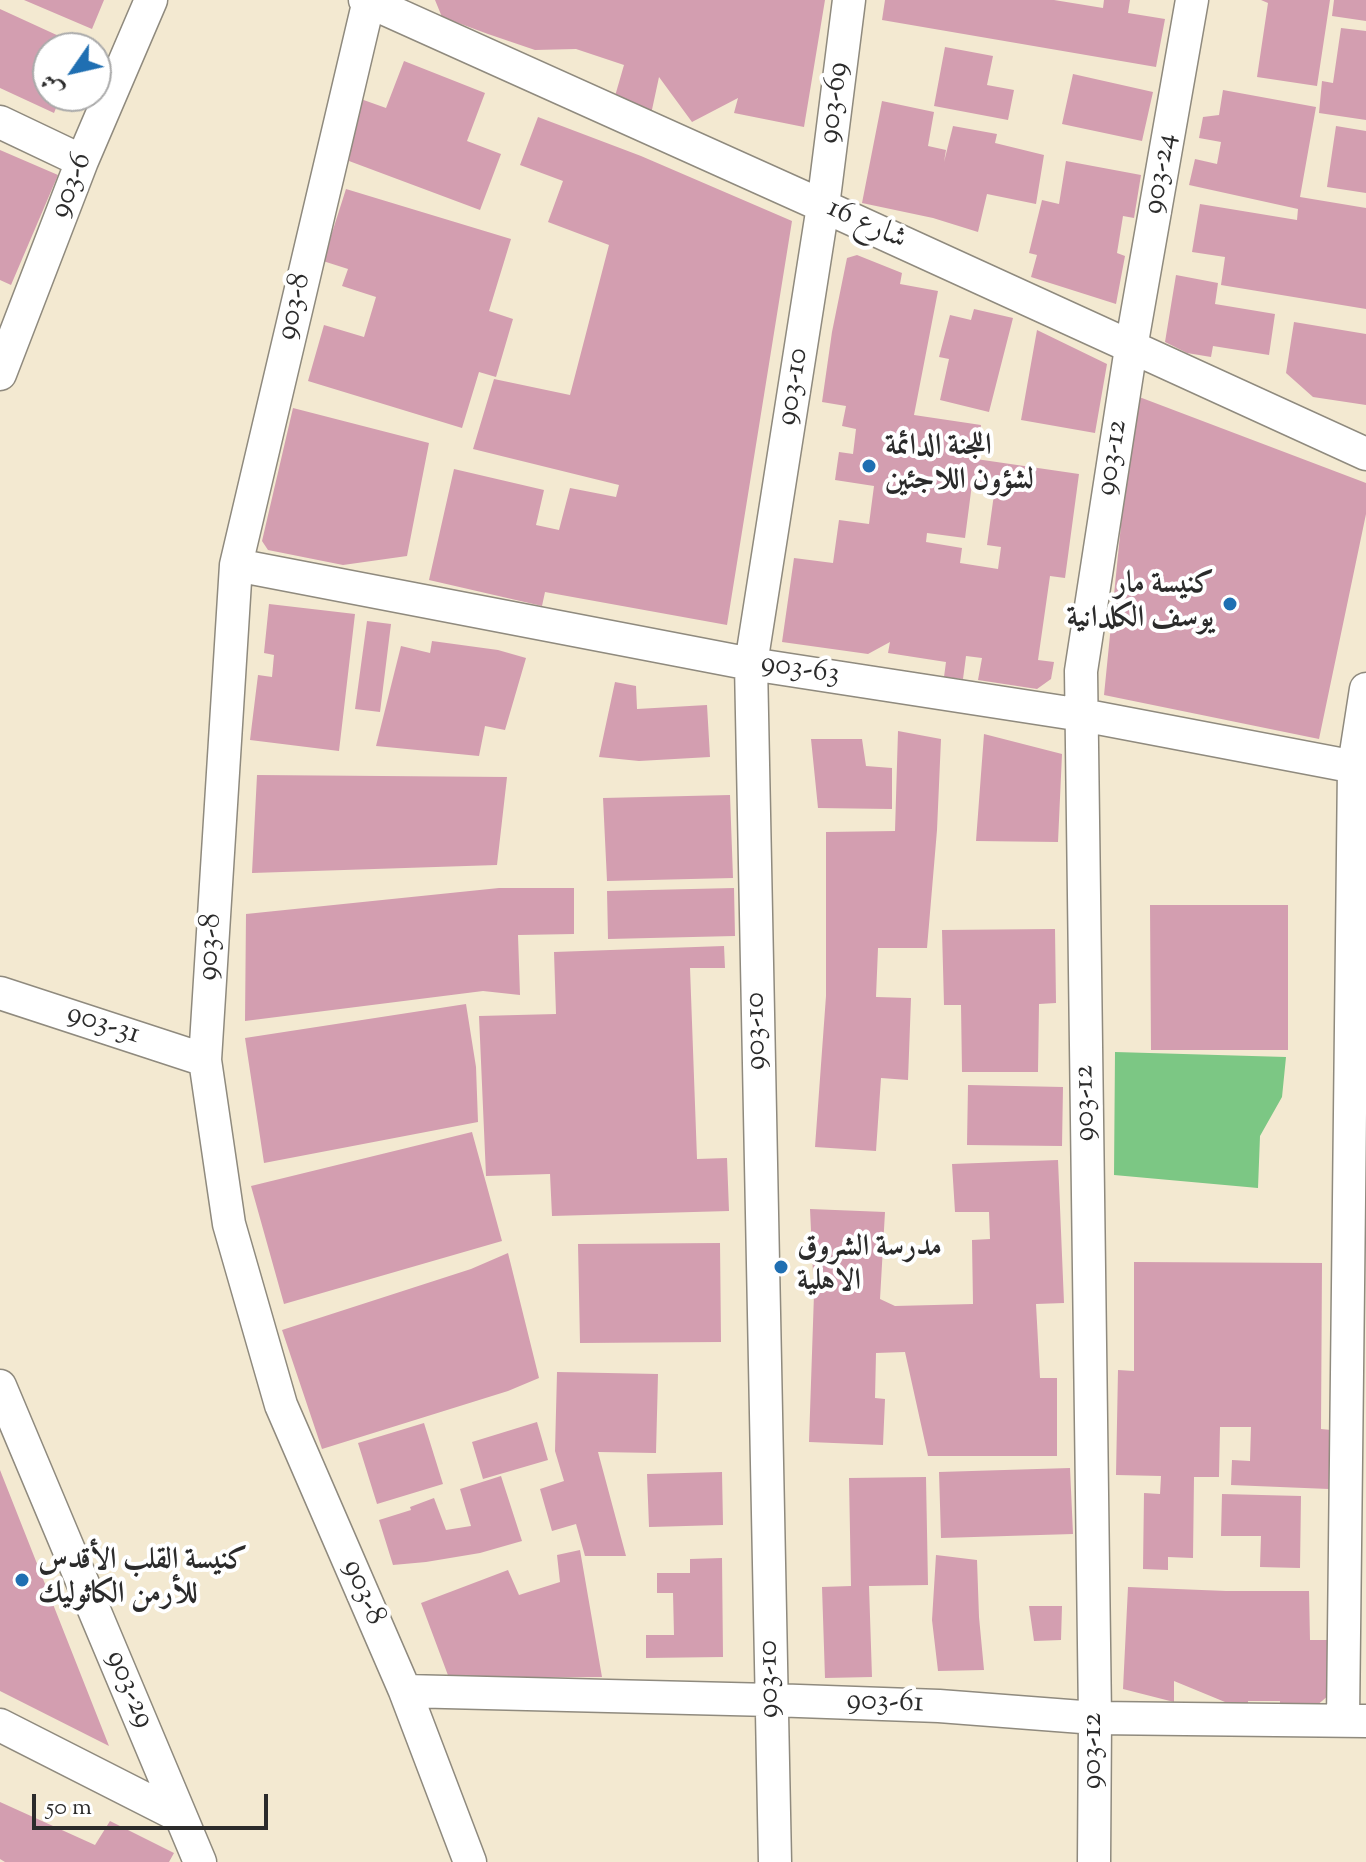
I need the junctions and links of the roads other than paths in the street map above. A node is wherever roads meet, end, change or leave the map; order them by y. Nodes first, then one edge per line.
1 (151, 0) edge
2 (849, 0) edge
3 (1192, 0) edge
4 (367, 1) edge
5 (0, 122) edge
6 (82, 161) junction
7 (823, 206) junction
8 (1131, 348) junction
9 (0, 374) edge
10 (1366, 454) edge
11 (236, 565) junction
12 (751, 664) junction
13 (1366, 689) edge
14 (1082, 715) junction
15 (1360, 768) edge
16 (0, 993) edge
17 (205, 1060) junction
18 (0, 1386) edge
19 (405, 1691) junction
20 (771, 1700) junction
21 (1095, 1718) junction
22 (1354, 1720) edge
23 (0, 1725) edge
24 (181, 1817) junction
25 (200, 1862) edge
26 (470, 1862) edge
27 (775, 1862) edge
28 (1094, 1862) edge

1 - 6 street, 903-6
2 - 7 street, 903-69
3 - 8 street, 903-24
4 - 7 street, شارع 16
4 - 11 street, 903-8
5 - 6 street
6 - 9 street, 903-6
7 - 8 street, شارع 16
7 - 12 street, 903-10
8 - 10 street, شارع 16
8 - 14 street, 903-12
11 - 12 street, 903-63
11 - 17 street, 903-8
12 - 14 street, 903-63
12 - 20 street, 903-10
13 - 15 street
14 - 15 street, 903-63
14 - 21 street, 903-12
15 - 22 street
16 - 17 street, 903-31
17 - 19 street, 903-8
18 - 24 street, 903-29
19 - 20 street, 903-61
19 - 26 street, 903-8
20 - 21 street, 903-61
20 - 27 street, 903-10
21 - 22 street, 903-61
21 - 28 street, 903-12
23 - 24 street
24 - 25 street, 903-29

